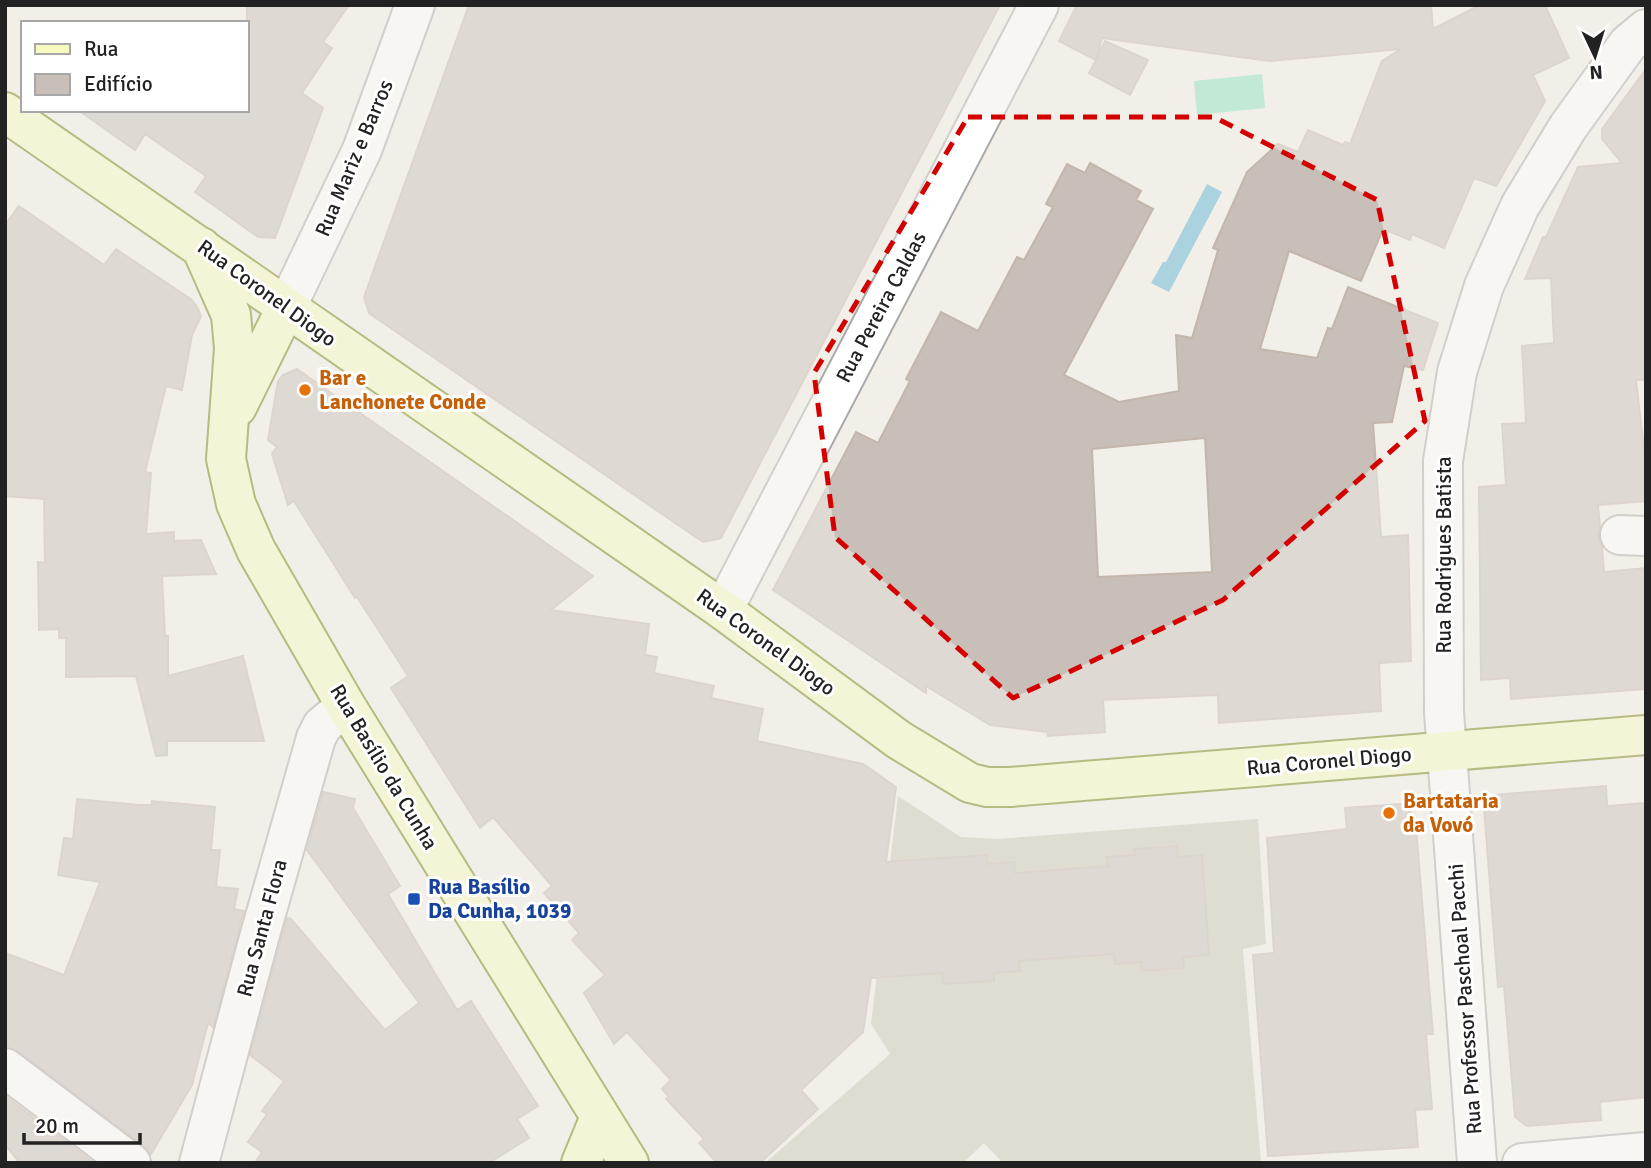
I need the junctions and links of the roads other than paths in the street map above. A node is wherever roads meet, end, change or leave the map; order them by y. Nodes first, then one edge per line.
1 (415, 5) edge
2 (1039, 5) edge
3 (1640, 22) edge
4 (5, 112) edge
5 (200, 245) junction
6 (286, 308) junction
7 (227, 427) junction
8 (723, 610) junction
9 (346, 706) junction
10 (1646, 735) edge
11 (1446, 752) junction
12 (5, 1068) edge
13 (600, 1117) junction
14 (1646, 1152) edge
15 (131, 1163) edge
16 (199, 1163) edge
17 (581, 1163) edge
18 (629, 1163) edge
19 (1477, 1163) edge
20 (1522, 1163) edge

1 - 6 street, Rua Mariz e Barros
2 - 8 street, Rua Pereira Caldas
3 - 11 street, Rua Rodrigues Batista
4 - 5 street, Rua Coronel Diogo
5 - 6 street, Rua Coronel Diogo
5 - 7 street, Rua Basílio da Cunha
6 - 7 street, Rua Basílio da Cunha
6 - 8 street, Rua Coronel Diogo
7 - 9 street, Rua Basílio da Cunha
8 - 11 street, Rua Coronel Diogo
9 - 13 street, Rua Basílio da Cunha
9 - 16 street, Rua Santa Flora
10 - 11 street, Rua Coronel Diogo
11 - 19 street, Rua Professor Paschoal Pacchi
12 - 15 street
13 - 17 street
13 - 18 street, Rua Basílio da Cunha
14 - 20 street

